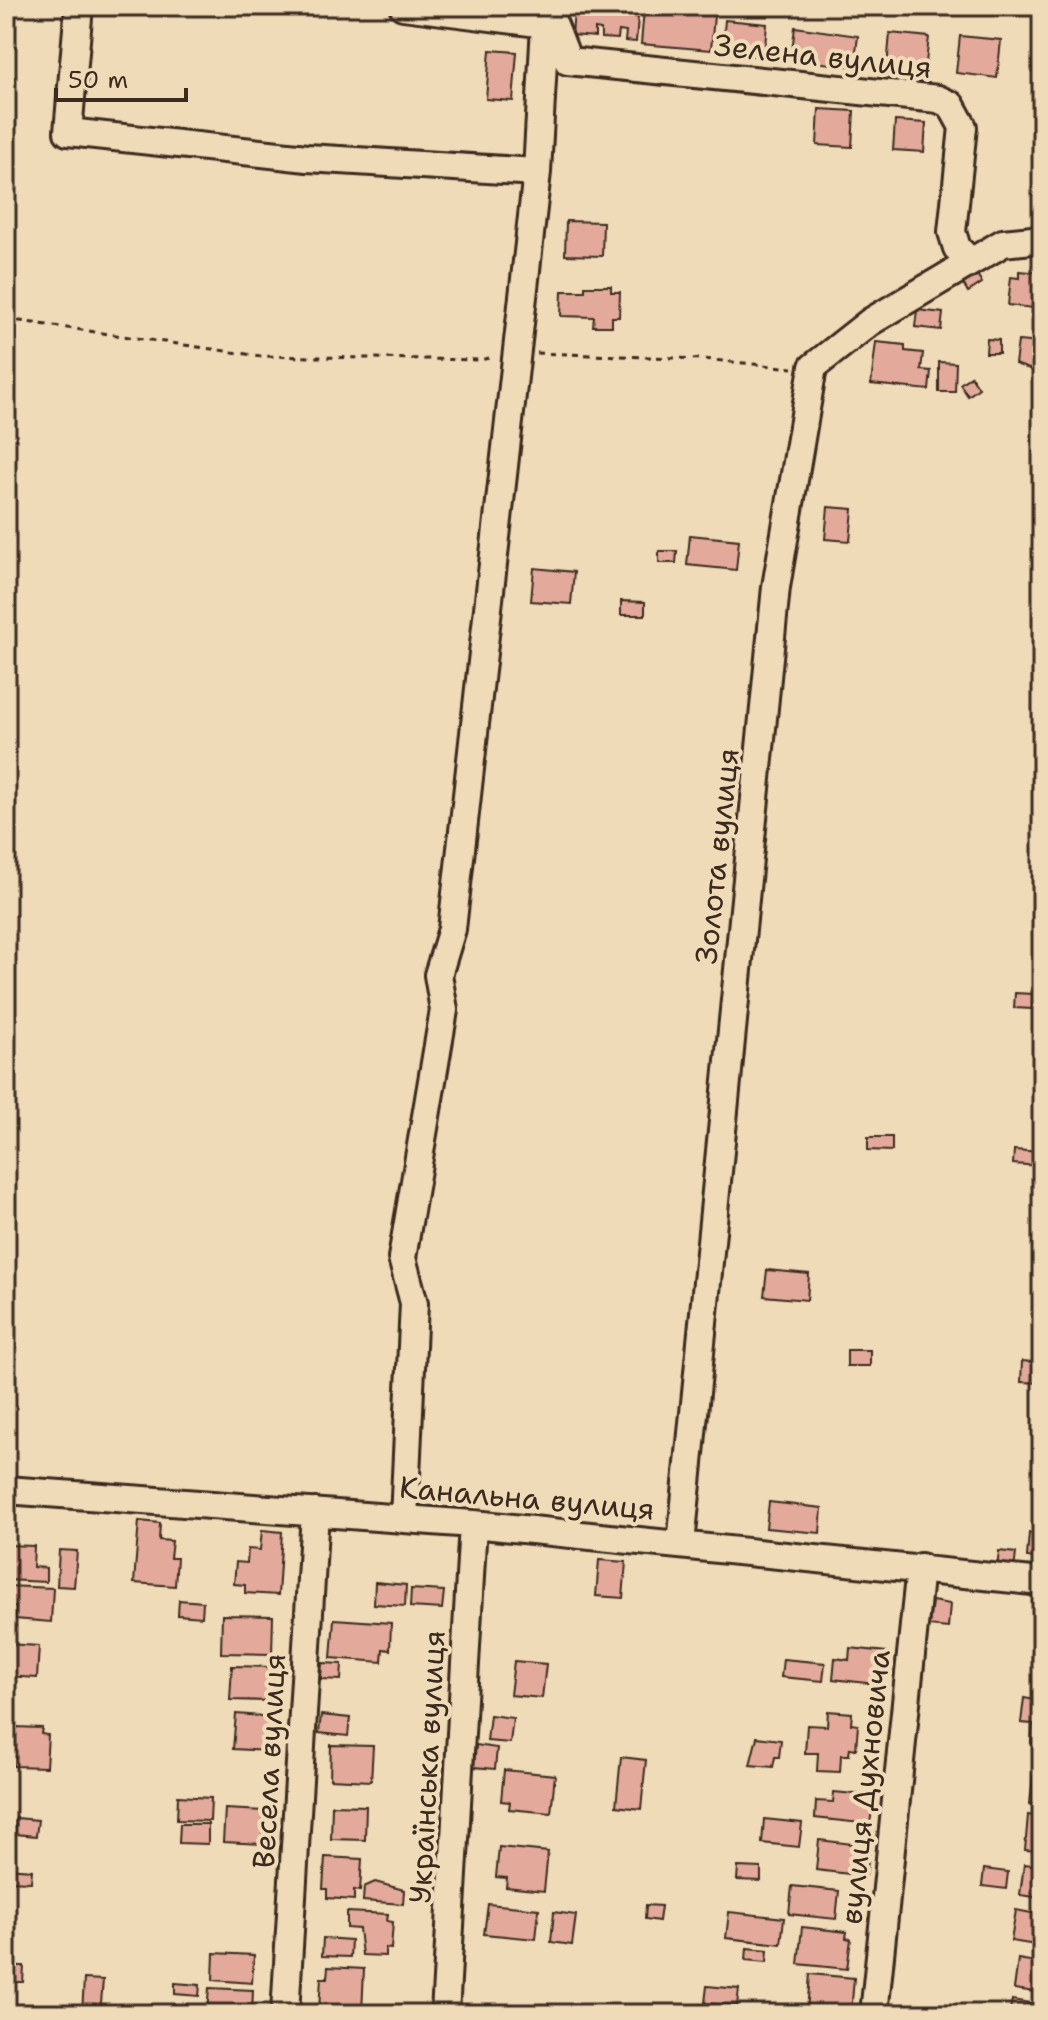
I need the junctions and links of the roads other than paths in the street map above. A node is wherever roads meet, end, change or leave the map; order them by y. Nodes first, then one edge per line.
1 (79, 6) edge
2 (403, 6) edge
3 (545, 15) edge
4 (537, 172) junction
5 (1042, 239) edge
6 (970, 261) junction
7 (6, 1490) edge
8 (315, 1512) junction
9 (404, 1519) junction
10 (473, 1524) junction
11 (681, 1544) junction
12 (920, 1567) junction
13 (1042, 1582) edge
14 (285, 2014) edge
15 (445, 2014) edge
16 (874, 2014) edge

1 - 4 street
2 - 3 street
3 - 4 street
3 - 6 street, Зелена вулиця
4 - 9 street
5 - 6 street
6 - 11 street, Золота вулиця
7 - 8 street, Канальна вулиця
8 - 9 street, Канальна вулиця
8 - 14 street, Весела вулиця
9 - 10 street, Канальна вулиця
10 - 11 street, Канальна вулиця
10 - 15 street, Українська вулиця
11 - 12 street, Канальна вулиця
12 - 13 street, Канальна вулиця
12 - 16 street, вулиця Духновича

